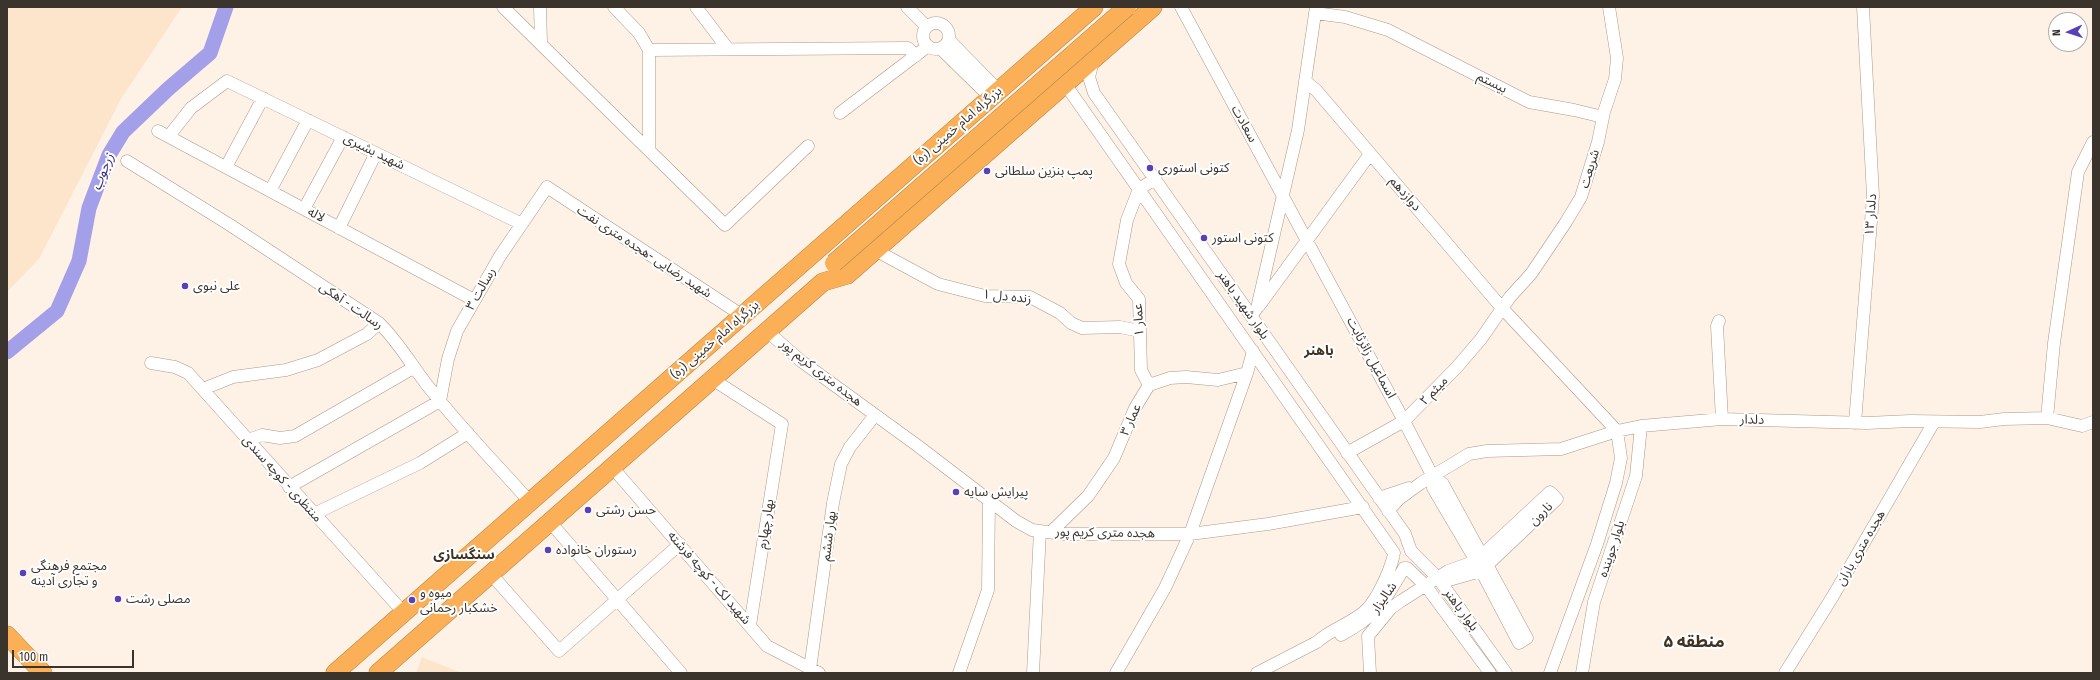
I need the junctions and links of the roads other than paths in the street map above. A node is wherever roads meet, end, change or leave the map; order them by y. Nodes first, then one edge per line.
1 (503, 7) edge
2 (540, 7) edge
3 (614, 7) edge
4 (696, 7) edge
5 (907, 7) edge
6 (1094, 7) edge
7 (1127, 7) edge
8 (1153, 7) edge
9 (1181, 7) edge
10 (1609, 7) edge
11 (1862, 7) edge
12 (1316, 10) edge
13 (927, 27) junction
14 (1060, 37) junction
15 (541, 43) junction
16 (939, 45) junction
17 (728, 49) junction
18 (650, 50) junction
19 (916, 56) junction
20 (1096, 57) junction
21 (1026, 67) junction
22 (1305, 82) junction
23 (1064, 85) junction
24 (995, 94) junction
25 (263, 98) junction
26 (840, 113) dead end
27 (1603, 117) junction
28 (308, 120) junction
29 (163, 134) joint
30 (343, 137) junction
31 (2093, 142) edge
32 (808, 146) dead end
33 (649, 149) junction
34 (376, 153) junction
35 (1370, 154) junction
36 (127, 161) dead end
37 (226, 167) junction
38 (1155, 179) junction
39 (546, 187) joint
40 (1139, 189) junction
41 (270, 191) junction
42 (1282, 196) junction
43 (304, 209) junction
44 (522, 224) junction
45 (1187, 225) junction
46 (339, 228) junction
47 (1171, 236) junction
48 (1307, 242) junction
49 (875, 250) junction
50 (823, 282) junction
51 (474, 300) junction
52 (1502, 308) junction
53 (1254, 312) junction
54 (739, 314) junction
55 (1719, 321) dead end
56 (379, 323) junction
57 (767, 331) junction
58 (1140, 332) junction
59 (1253, 351) junction
60 (680, 360) dead end
61 (151, 363) dead end
62 (413, 368) junction
63 (1247, 373) junction
64 (712, 379) junction
65 (1149, 385) junction
66 (203, 389) junction
67 (440, 401) junction
68 (875, 415) junction
69 (2047, 418) junction
70 (1722, 419) junction
71 (1404, 421) junction
72 (1934, 422) junction
73 (2093, 422) edge
74 (1855, 423) junction
75 (1641, 426) junction
76 (1617, 430) junction
77 (468, 433) junction
78 (248, 440) junction
79 (1347, 453) junction
80 (612, 467) junction
81 (1432, 476) junction
82 (1421, 483) junction
83 (289, 487) junction
84 (1379, 498) junction
85 (989, 500) junction
86 (530, 502) junction
87 (1363, 508) junction
88 (1388, 511) junction
89 (314, 514) junction
90 (550, 522) junction
91 (1046, 532) junction
92 (1190, 534) junction
93 (680, 544) junction
94 (1411, 551) junction
95 (1394, 556) junction
96 (1482, 563) junction
97 (1405, 568) junction
98 (491, 574) junction
99 (1438, 578) junction
100 (1426, 586) junction
101 (616, 599) junction
102 (404, 613) junction
103 (1360, 620) junction
104 (750, 625) junction
105 (7, 636) edge
106 (1368, 636) junction
107 (814, 671) edge
108 (43, 673) edge
109 (336, 673) edge
110 (378, 673) edge
111 (681, 673) edge
112 (959, 673) edge
113 (1033, 673) edge
114 (1116, 673) edge
115 (1257, 673) edge
116 (1370, 673) edge
117 (1490, 673) edge
118 (1506, 673) edge
119 (1550, 673) edge
120 (1582, 673) edge
121 (1785, 673) edge

1 - 15 street
2 - 15 street
3 - 18 street
4 - 17 street
5 - 13 street
6 - 14 highway, بزرگراه امام خمینی (ره)
7 - 50 highway, بزرگراه امام خمینی (ره), bridge
8 - 20 highway, بزرگراه امام خمینی (ره)
9 - 42 street, سعادت
10 - 27 street, شریعت
11 - 74 street, دلدار ۱۳
12 - 22 street
12 - 27 street, بیستم
13 - 16 street
13 - 16 street
14 - 21 highway, بزرگراه امام خمینی (ره)
14 - 23 highway
15 - 33 street
16 - 19 street
16 - 24 street
17 - 18 street
17 - 19 street
18 - 33 street
19 - 26 street
20 - 23 highway, بزرگراه امام خمینی (ره)
20 - 38 street, بلوار شهید باهنر
21 - 23 highway
21 - 24 highway, بزرگراه امام خمینی (ره)
22 - 35 street, دوازدهم
22 - 42 street
23 - 40 street, بلوار شهید باهنر
23 - 49 highway, بزرگراه امام خمینی (ره)
24 - 54 highway, بزرگراه امام خمینی (ره)
25 - 28 street, شهید بشیری
25 - 29 street, شهید بشیری
25 - 37 street
27 - 52 street, شریعت
28 - 30 street, شهید بشیری
28 - 41 street
29 - 37 street, لاله
30 - 34 street, شهید بشیری
30 - 43 street
31 - 69 street
32 - 33 street
34 - 44 street, شهید بشیری
34 - 46 street
35 - 48 street
35 - 52 street, دوازدهم
36 - 56 street, رسالت - آهکی
37 - 41 street, لاله
38 - 40 street
38 - 45 street, بلوار شهید باهنر
39 - 44 street, رسالت ۳
39 - 54 street, شهید رضایی -هجده متری نفت
40 - 47 street, بلوار شهید باهنر
40 - 58 street, عمار ۱
41 - 43 street, لاله
42 - 48 street, سعادت
42 - 53 street
43 - 46 street, لاله
44 - 51 street, رسالت ۳
45 - 47 street
45 - 53 street, بلوار شهید باهنر
46 - 51 street, لاله
47 - 59 street, بلوار شهید باهنر
48 - 53 street
48 - 71 street, اسماعیل زائرثابت
49 - 50 highway, بزرگراه امام خمینی (ره)
49 - 58 street, زنده دل ۱
50 - 57 highway, بزرگراه امام خمینی (ره)
51 - 67 street, رسالت ۳
52 - 71 street, میثم ۲
52 - 76 street, دوازدهم
53 - 79 street, بلوار شهید باهنر
54 - 60 street
54 - 86 highway, بزرگراه امام خمینی (ره)
55 - 70 street
56 - 62 street, رسالت - آهکی
56 - 66 street
57 - 64 highway, بزرگراه امام خمینی (ره)
57 - 68 street, هجده متری کریم پور
58 - 65 street, عمار ۱
59 - 63 street
59 - 87 street, بلوار شهید باهنر
61 - 66 street, منتظری - کوچه سندی
62 - 67 street, رسالت - آهکی
62 - 78 street
63 - 65 street
63 - 92 street
64 - 80 highway, بزرگراه امام خمینی (ره)
64 - 104 street, بهار چهارم
65 - 91 street, عمار ۳
66 - 78 street, منتظری - کوچه سندی
67 - 77 street, رسالت - آهکی
67 - 83 street
68 - 85 street, هجده متری کریم پور
68 - 107 street, بهار ششم
69 - 72 street, دلدار
69 - 73 street, دلدار
70 - 74 street, دلدار
70 - 75 street, دلدار
71 - 79 street, میثم ۲
71 - 81 street, اسماعیل زائرثابت
72 - 74 street, دلدار
72 - 121 street, هجده متری باران
75 - 76 street, دلدار
75 - 120 street, بلوار جوینده
76 - 81 street, دلدار
76 - 119 street, بلوار جوینده
77 - 86 street, رسالت - آهکی
77 - 89 street
78 - 83 street, منتظری - کوچه سندی
79 - 84 street, بلوار شهید باهنر
80 - 90 highway, بزرگراه امام خمینی (ره)
80 - 93 street, شهید لک - کوچه فرشته
81 - 82 street, دلدار
81 - 96 street, اسماعیل زائرثابت
82 - 84 street
82 - 88 street
83 - 89 street, منتظری - کوچه سندی
84 - 88 street, بلوار شهید باهنر
85 - 91 street, هجده متری کریم پور
85 - 112 street
86 - 102 highway, بزرگراه امام خمینی (ره)
87 - 92 street, هجده متری کریم پور
87 - 95 street, بلوار شهید باهنر
88 - 94 street, بلوار شهید باهنر
89 - 102 street, منتظری - کوچه سندی
90 - 98 highway, بزرگراه امام خمینی (ره)
90 - 101 street
91 - 92 street, هجده متری کریم پور
91 - 113 street
92 - 114 street
93 - 101 street
93 - 104 street, شهید لک - کوچه فرشته
94 - 95 street
94 - 97 street
94 - 99 street, بلوار باهنر
95 - 97 street
95 - 103 street, شالیزار
96 - 96 street
96 - 96 street, نارون
96 - 99 street, نارون
97 - 100 street, بلوار باهنر
97 - 103 street, شالیزار
98 - 101 street
98 - 110 highway, بزرگراه امام خمینی (ره)
99 - 100 street
99 - 118 street, بلوار باهنر
100 - 106 street
100 - 117 street, بلوار باهنر
101 - 111 street
102 - 109 highway, بزرگراه امام خمینی (ره)
103 - 106 street
103 - 115 street, شالیزار
104 - 107 street, شهید لک - کوچه فرشته
105 - 108 highway
106 - 116 street

